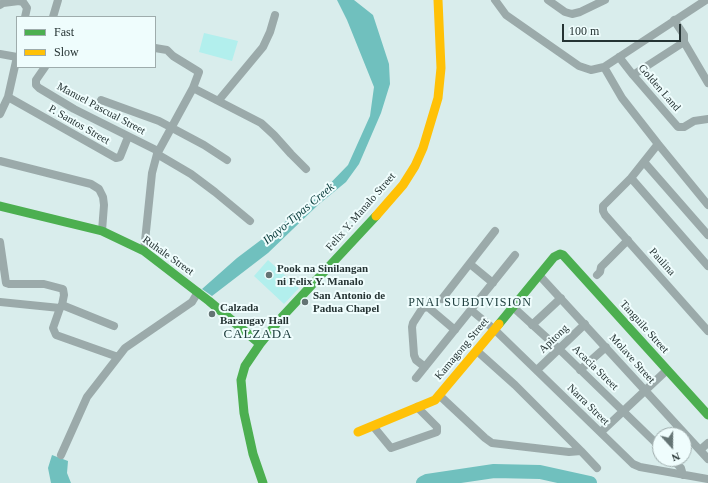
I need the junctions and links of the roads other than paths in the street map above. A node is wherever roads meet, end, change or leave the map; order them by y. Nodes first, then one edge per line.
1 (58, 0) edge
2 (438, 0) edge
3 (495, 0) edge
4 (548, 0) edge
5 (605, 0) edge
6 (706, 0) edge
7 (0, 5) edge
8 (25, 16) edge
9 (54, 16) edge
10 (275, 16) dead end
11 (674, 20) junction
12 (684, 42) junction
13 (156, 48) edge
14 (0, 54) edge
15 (16, 57) edge
16 (619, 57) junction
17 (16, 61) edge
18 (604, 66) junction
19 (44, 68) edge
20 (632, 75) junction
21 (708, 83) edge
22 (193, 88) junction
23 (8, 97) junction
24 (101, 100) dead end
25 (219, 100) junction
26 (0, 114) edge
27 (708, 119) edge
28 (171, 127) junction
29 (128, 137) junction
30 (658, 144) junction
31 (158, 153) junction
32 (227, 160) dead end
33 (0, 161) edge
34 (645, 162) junction
35 (306, 169) dead end
36 (632, 178) junction
37 (708, 205) edge
38 (0, 206) edge
39 (250, 221) dead end
40 (102, 231) junction
41 (495, 231) dead end
42 (708, 236) edge
43 (628, 240) junction
44 (0, 242) edge
45 (144, 252) junction
46 (515, 255) dead end
47 (563, 255) joint
48 (470, 264) junction
49 (708, 266) edge
50 (539, 275) junction
51 (597, 275) dead end
52 (493, 283) junction
53 (199, 293) junction
54 (561, 298) junction
55 (442, 299) dead end
56 (0, 302) edge
57 (61, 307) junction
58 (513, 307) junction
59 (471, 310) junction
60 (586, 324) junction
61 (532, 325) junction
62 (114, 326) dead end
63 (455, 330) junction
64 (495, 330) junction
65 (708, 331) edge
66 (260, 344) junction
67 (606, 347) junction
68 (560, 349) junction
69 (477, 351) junction
70 (118, 357) junction
71 (425, 368) junction
72 (537, 370) junction
73 (580, 370) junction
74 (667, 370) junction
75 (416, 378) dead end
76 (645, 390) junction
77 (439, 395) junction
78 (417, 407) junction
79 (623, 411) junction
80 (708, 415) edge
81 (373, 426) junction
82 (358, 432) dead end
83 (601, 432) junction
84 (652, 440) edge
85 (708, 443) edge
86 (700, 450) junction
87 (581, 451) junction
88 (61, 455) dead end
89 (708, 458) edge
90 (680, 467) edge
91 (597, 468) dead end
92 (683, 475) junction
93 (708, 479) edge
94 (263, 483) edge

1 - 9 street
2 - 66 street, Felix Y. Manalo Street
3 - 18 street
4 - 5 street
6 - 11 street
7 - 8 street
10 - 25 street
11 - 12 street
11 - 16 street
12 - 20 street
12 - 21 street
13 - 22 street
14 - 15 street
16 - 18 street
16 - 20 street, Golden Land
17 - 23 street
18 - 30 street
19 - 29 street, Manuel Pascual Street
20 - 27 street, Golden Land
22 - 25 street
22 - 28 street
23 - 26 street
23 - 29 street, P. Santos Street
24 - 28 street
25 - 35 street
28 - 31 street
28 - 32 street
29 - 31 street, Manuel Pascual Street
30 - 34 street
30 - 37 street
31 - 39 street, Manuel Pascual Street
31 - 45 street
33 - 40 street
34 - 36 street
34 - 42 street
36 - 43 street, Paulina
36 - 49 street
38 - 40 street, Ruhale Street
40 - 45 street, Ruhale Street
41 - 48 street
43 - 51 street
43 - 65 street, Paulina
44 - 57 street
45 - 53 street, Ruhale Street
46 - 52 street
47 - 50 street, Kamagong Street
47 - 74 street, Tanguile Street
48 - 52 street
48 - 55 street
50 - 54 street, Molave Street
50 - 58 street, Kamagong Street
52 - 59 street
53 - 66 street, Ruhale Street
53 - 70 street
54 - 60 street, Molave Street
54 - 61 street
56 - 57 street
57 - 62 street
57 - 70 street
58 - 61 street, Acacia Street
58 - 64 street, Kamagong Street
59 - 63 street
59 - 64 street, Narra Street
60 - 67 street, Molave Street
60 - 68 street, Apitong
61 - 68 street, Acacia Street
63 - 71 street
63 - 71 street
64 - 69 street, Kamagong Street
64 - 72 street, Narra Street
66 - 94 street, Felix Y. Manalo Street
67 - 73 street
67 - 76 street, Molave Street
68 - 72 street, Apitong
68 - 73 street, Acacia Street
69 - 77 street, Kamagong Street
69 - 87 street
70 - 88 street
71 - 75 street
72 - 83 street, Narra Street
73 - 79 street, Acacia Street
74 - 76 street
74 - 80 street, Tanguile Street
76 - 79 street
76 - 86 street, Molave Street
77 - 78 street, Kamagong Street
77 - 87 street
78 - 81 street, Kamagong Street
78 - 81 street
79 - 83 street
79 - 84 street, Acacia Street
81 - 82 street, Kamagong Street
83 - 92 street, Narra Street
85 - 86 street
86 - 89 street, Molave Street
87 - 91 street
90 - 92 street
92 - 93 street, Narra Street

